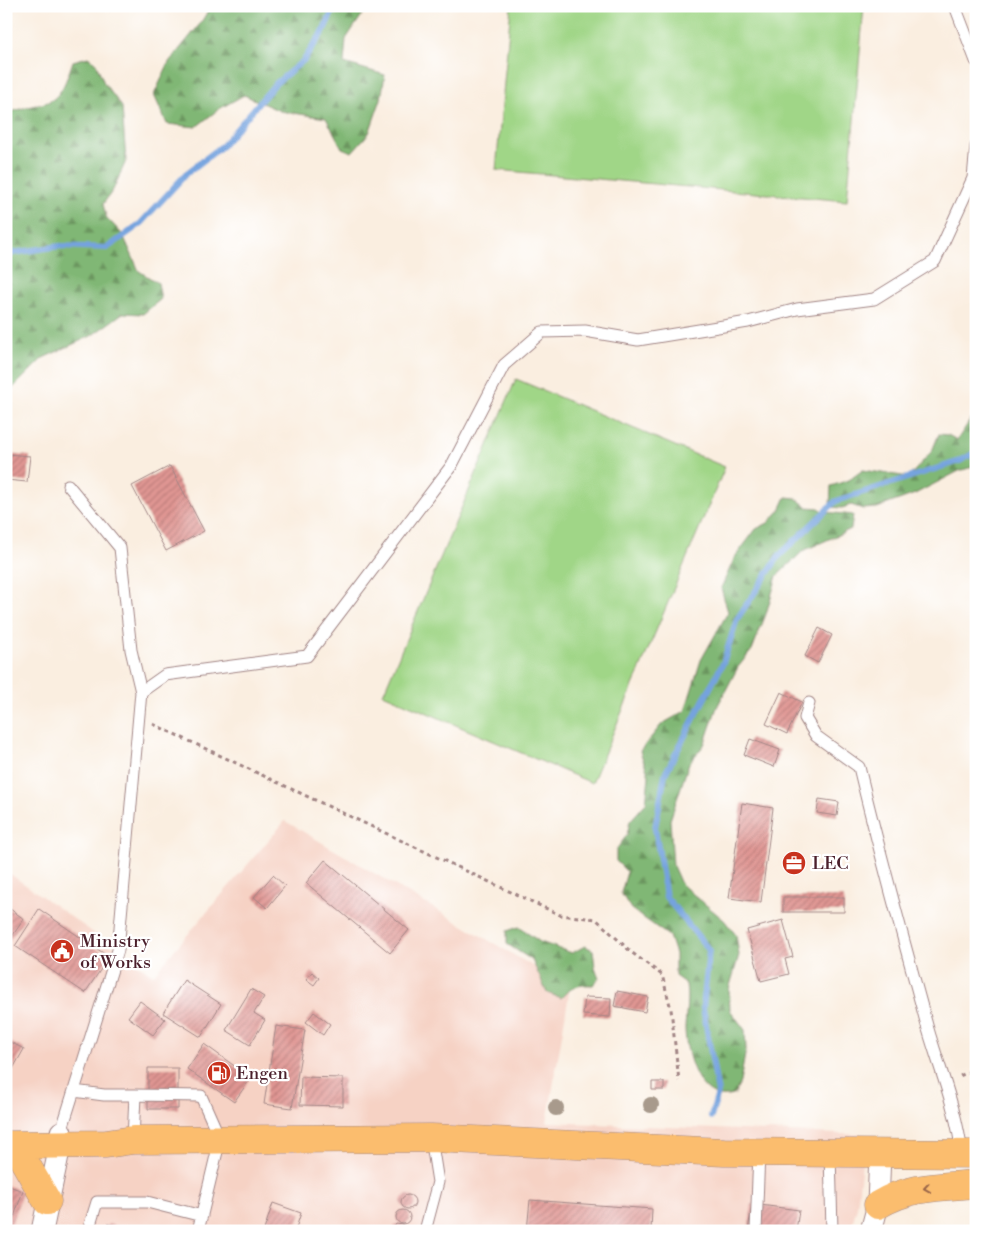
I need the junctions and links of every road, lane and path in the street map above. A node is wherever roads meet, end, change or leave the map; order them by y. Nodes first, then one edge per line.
1 (955, 6) edge
2 (976, 61) edge
3 (976, 146) edge
4 (68, 485) dead end
5 (141, 692) junction
6 (809, 703) dead end
7 (139, 717) junction
8 (678, 1081) dead end
9 (74, 1091) junction
10 (135, 1095) junction
11 (431, 1138) junction
12 (61, 1139) junction
13 (220, 1139) junction
14 (9, 1140) edge
15 (133, 1140) junction
16 (758, 1152) junction
17 (830, 1153) junction
18 (880, 1153) junction
19 (969, 1154) edge
20 (976, 1184) edge
21 (47, 1202) junction
22 (878, 1205) junction
23 (202, 1216) junction
24 (42, 1231) edge
25 (88, 1231) edge
26 (198, 1231) edge
27 (425, 1231) edge
28 (756, 1231) edge
29 (832, 1231) edge
30 (871, 1231) edge

1 - 2 lane
3 - 5 lane
4 - 5 lane
5 - 7 lane
6 - 19 lane
7 - 8 path
7 - 9 lane
9 - 10 lane
9 - 12 lane
10 - 13 lane
10 - 15 lane
11 - 13 main road
11 - 16 main road
11 - 27 lane
12 - 14 main road
12 - 15 main road
12 - 21 street
13 - 15 main road
13 - 23 lane
14 - 21 main road
16 - 17 main road
16 - 28 lane
17 - 18 main road
17 - 29 lane
18 - 19 main road
18 - 22 street
20 -> 22 main road
21 - 24 street
22 - 30 street
23 - 25 lane
23 - 26 lane

